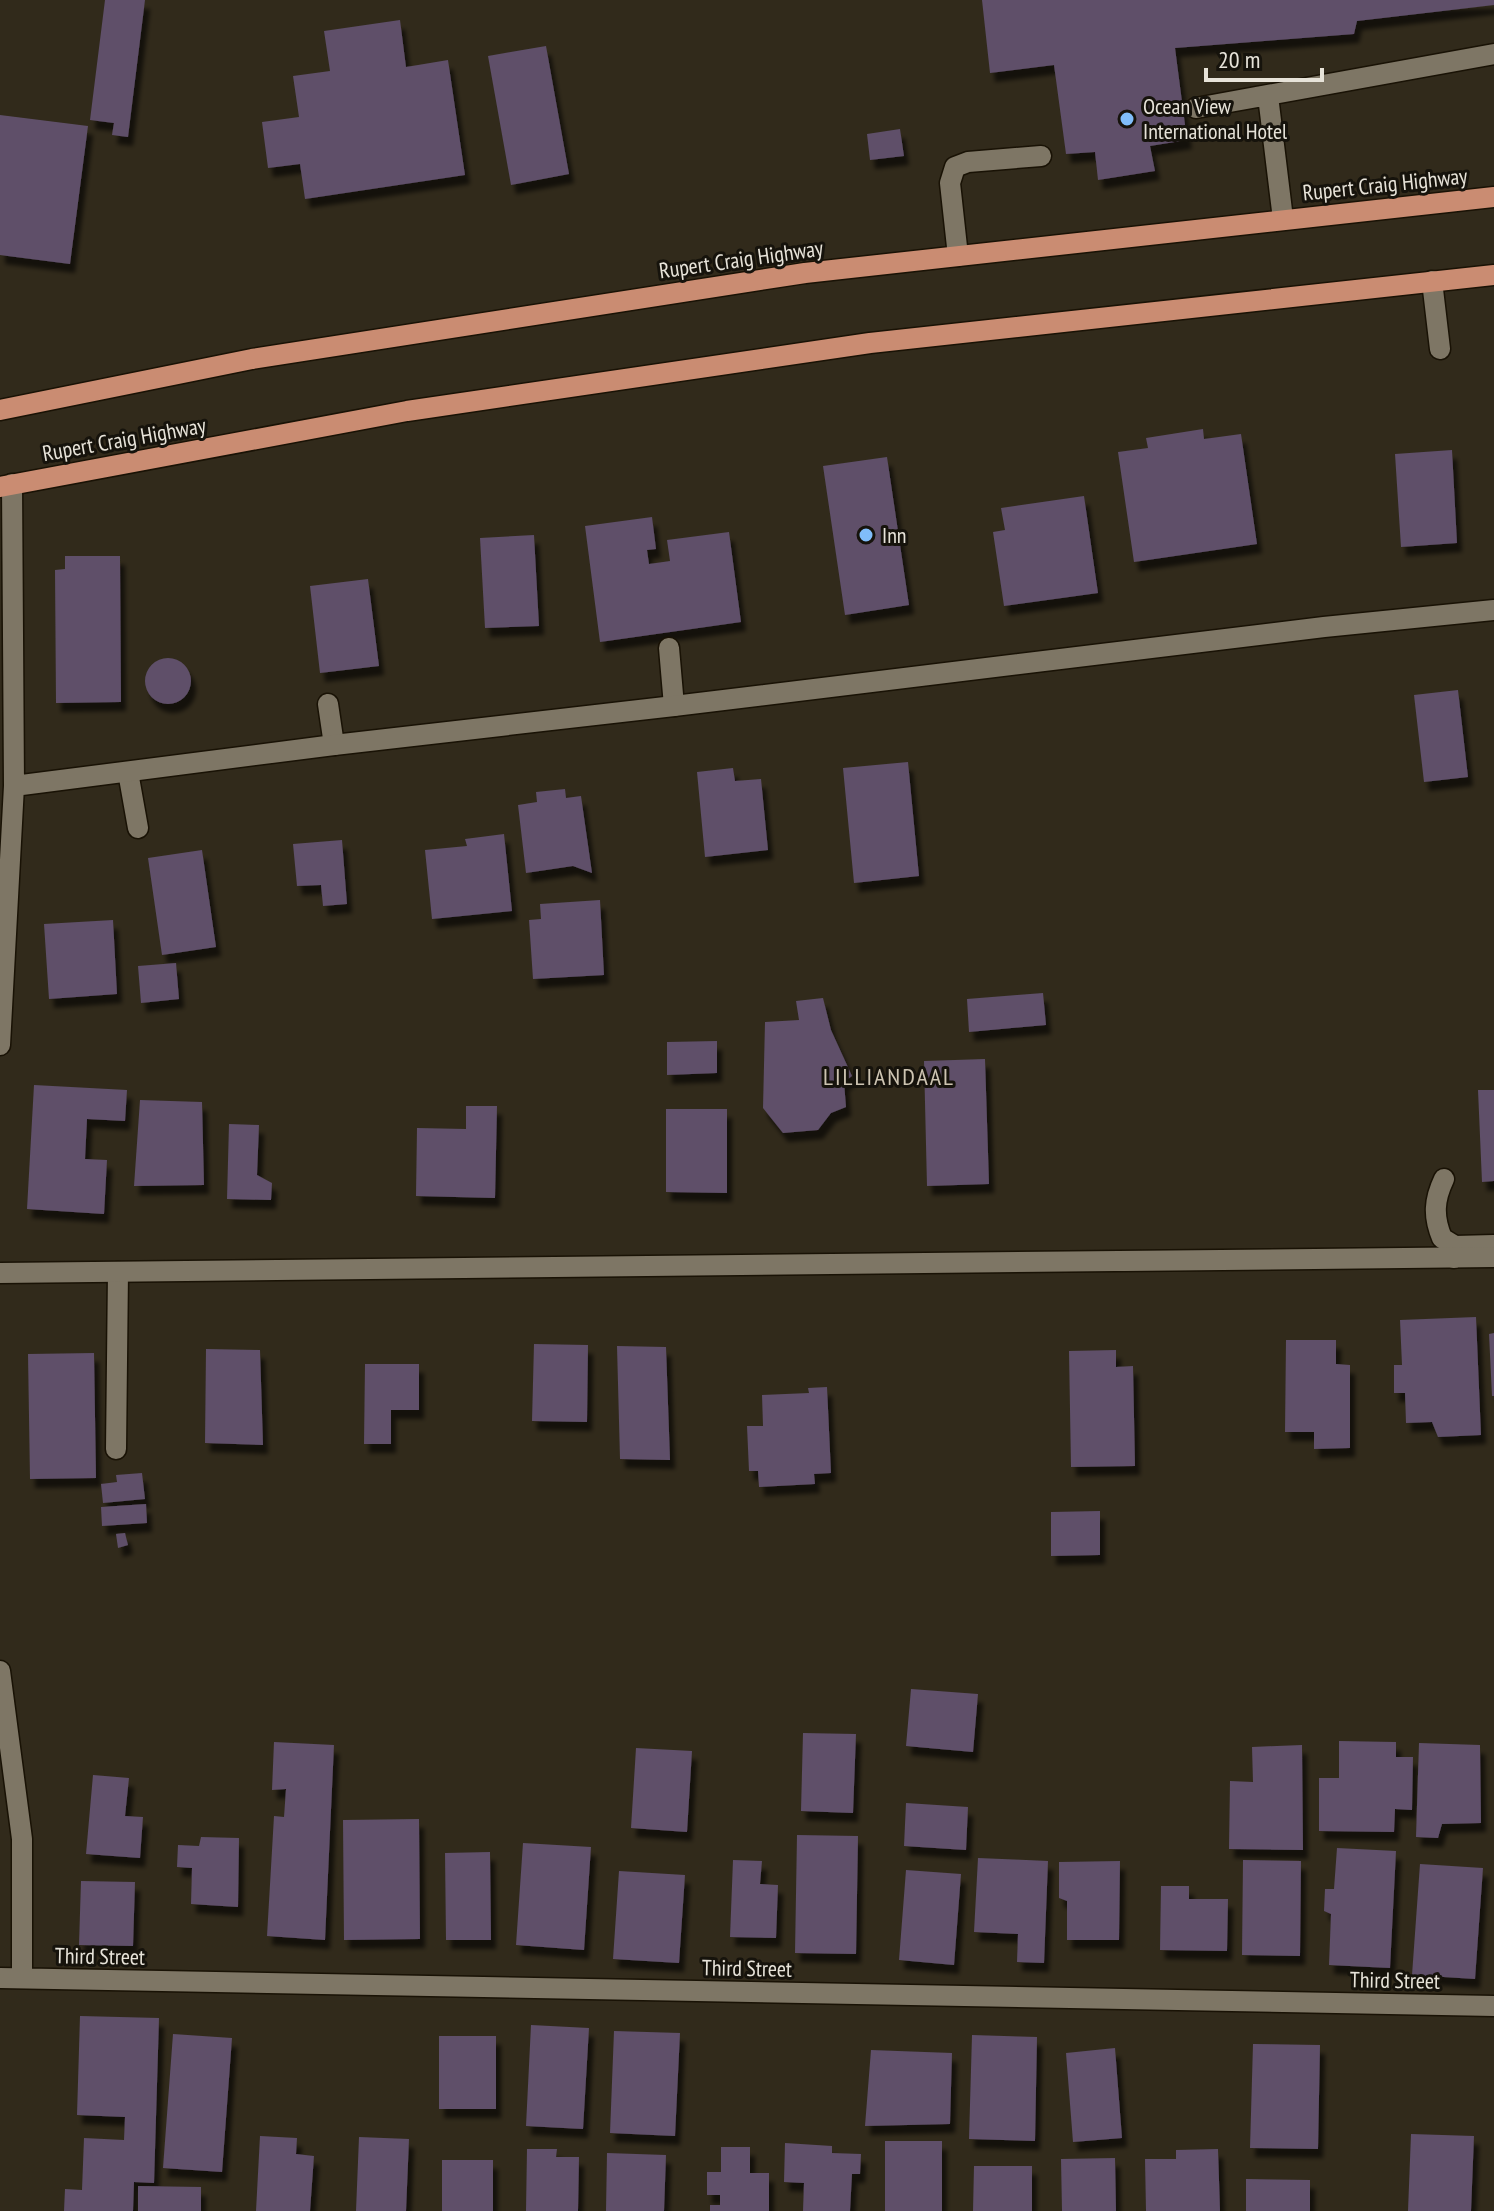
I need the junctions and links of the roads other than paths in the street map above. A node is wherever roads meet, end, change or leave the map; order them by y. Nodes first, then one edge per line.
1 (1494, 54) edge
2 (1268, 96) junction
3 (1196, 108) dead end
4 (1041, 156) dead end
5 (1494, 197) edge
6 (1283, 219) junction
7 (958, 256) junction
8 (1494, 275) edge
9 (1432, 281) junction
10 (1440, 349) dead end
11 (0, 410) edge
12 (6, 485) edge
13 (1494, 610) edge
14 (669, 648) dead end
15 (328, 704) dead end
16 (674, 706) junction
17 (334, 745) junction
18 (128, 772) junction
19 (14, 786) junction
20 (138, 828) dead end
21 (0, 1045) edge
22 (1444, 1179) dead end
23 (1494, 1245) edge
24 (1455, 1252) junction
25 (1494, 1257) edge
26 (118, 1272) junction
27 (0, 1273) edge
28 (116, 1449) dead end
29 (0, 1671) edge
30 (0, 1978) edge
31 (22, 1978) junction
32 (1494, 2006) edge

1 - 2 street
2 - 3 street
2 - 6 street
4 - 7 street
5 - 6 main road, Rupert Craig Highway
6 - 7 main road, Rupert Craig Highway
7 - 11 main road, Rupert Craig Highway
8 - 9 main road, Rupert Craig Highway
9 - 10 street
9 - 12 main road, Rupert Craig Highway
12 - 19 street
13 - 16 street
14 - 16 street
15 - 17 street
16 - 17 street
17 - 18 street
18 - 19 street
18 - 20 street
19 - 21 street
22 - 24 street
23 - 24 street
24 - 25 street
24 - 26 street
26 - 27 street
26 - 28 street
29 - 31 street
30 - 31 street, Third Street
31 - 32 street, Third Street

